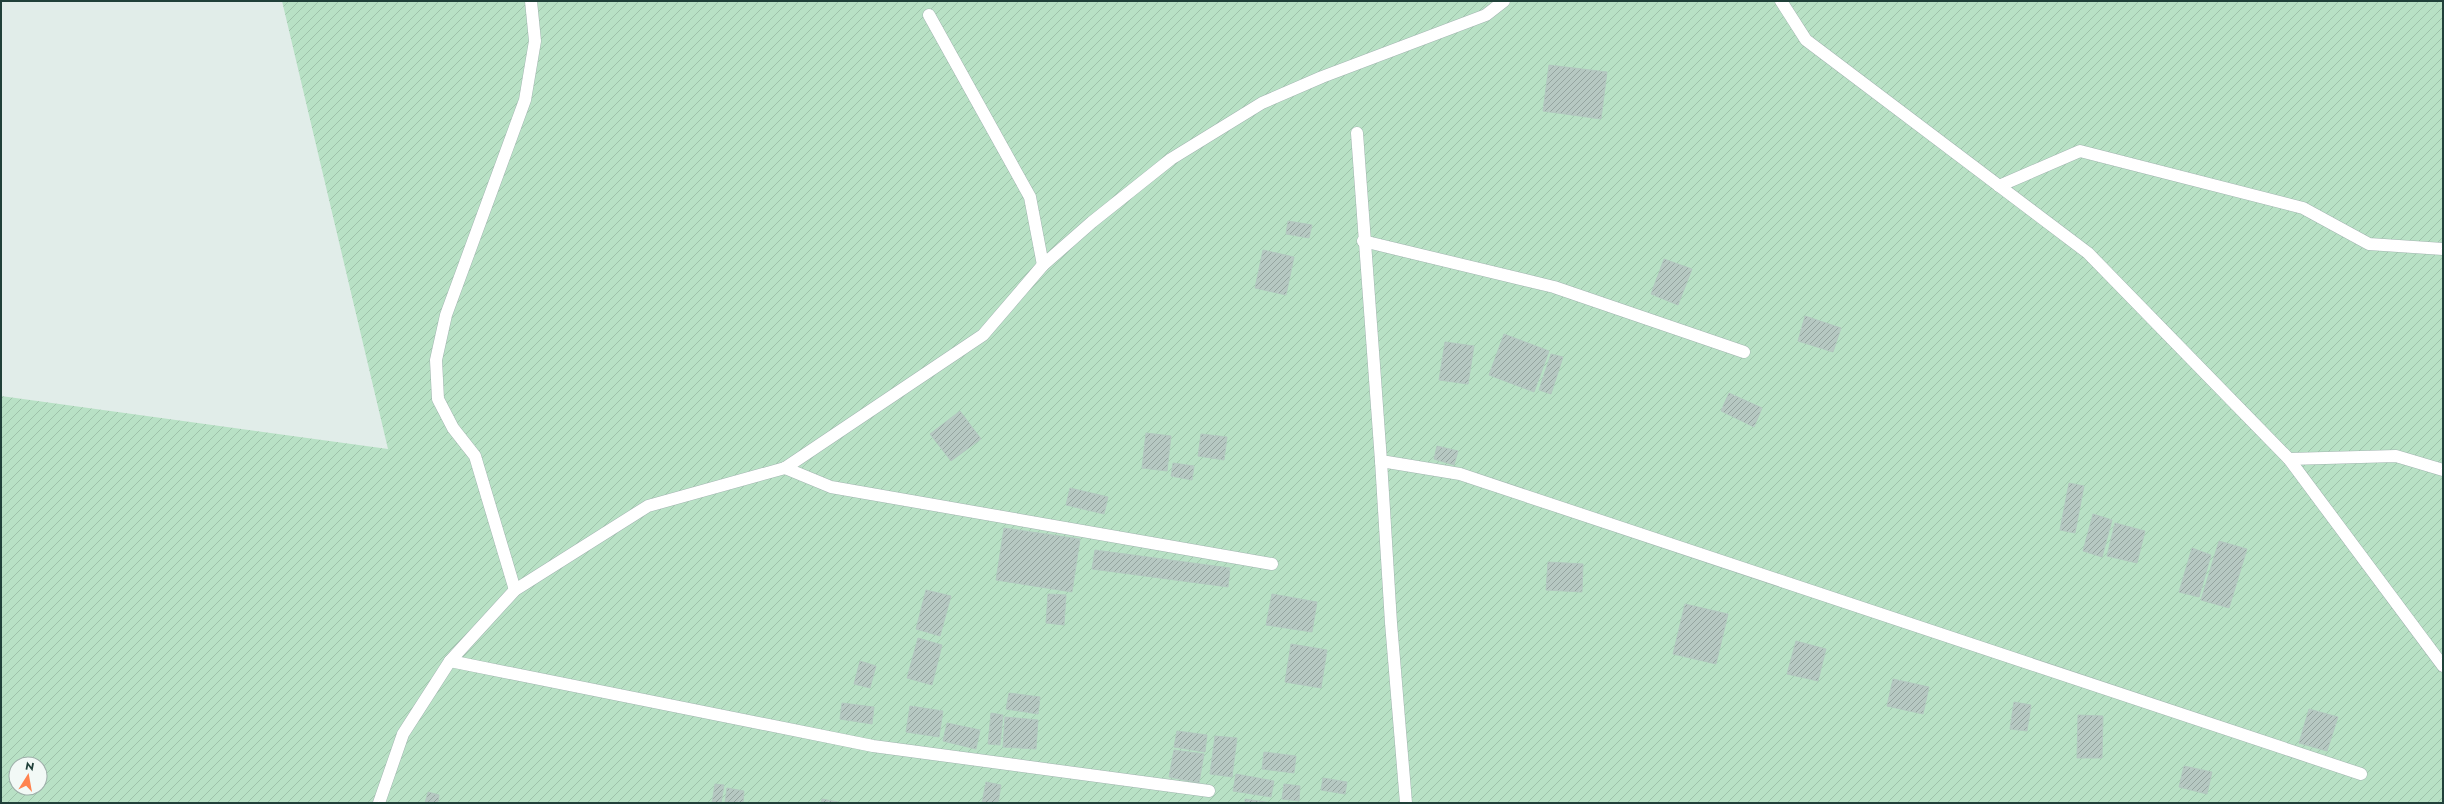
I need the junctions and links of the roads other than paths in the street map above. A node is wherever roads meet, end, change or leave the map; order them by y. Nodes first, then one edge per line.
1 (531, 1) edge
2 (1504, 1) edge
3 (1781, 1) edge
4 (929, 15) dead end
5 (1357, 133) dead end
6 (1999, 186) junction
7 (1363, 241) junction
8 (2443, 249) edge
9 (1043, 265) junction
10 (1744, 352) dead end
11 (2289, 460) junction
12 (1381, 461) junction
13 (785, 468) junction
14 (2443, 470) edge
15 (1272, 564) dead end
16 (515, 590) junction
17 (450, 662) junction
18 (2443, 666) edge
19 (2361, 774) dead end
20 (1209, 791) dead end
21 (379, 803) edge
22 (1406, 803) edge

1 - 16 street
2 - 9 street
3 - 6 street
4 - 9 street
5 - 7 street
6 - 8 street
6 - 11 street
7 - 10 street
7 - 12 street
9 - 13 street
11 - 14 street
11 - 18 street
12 - 19 street
12 - 22 street
13 - 15 street
13 - 16 street
16 - 17 street
17 - 20 street
17 - 21 street

